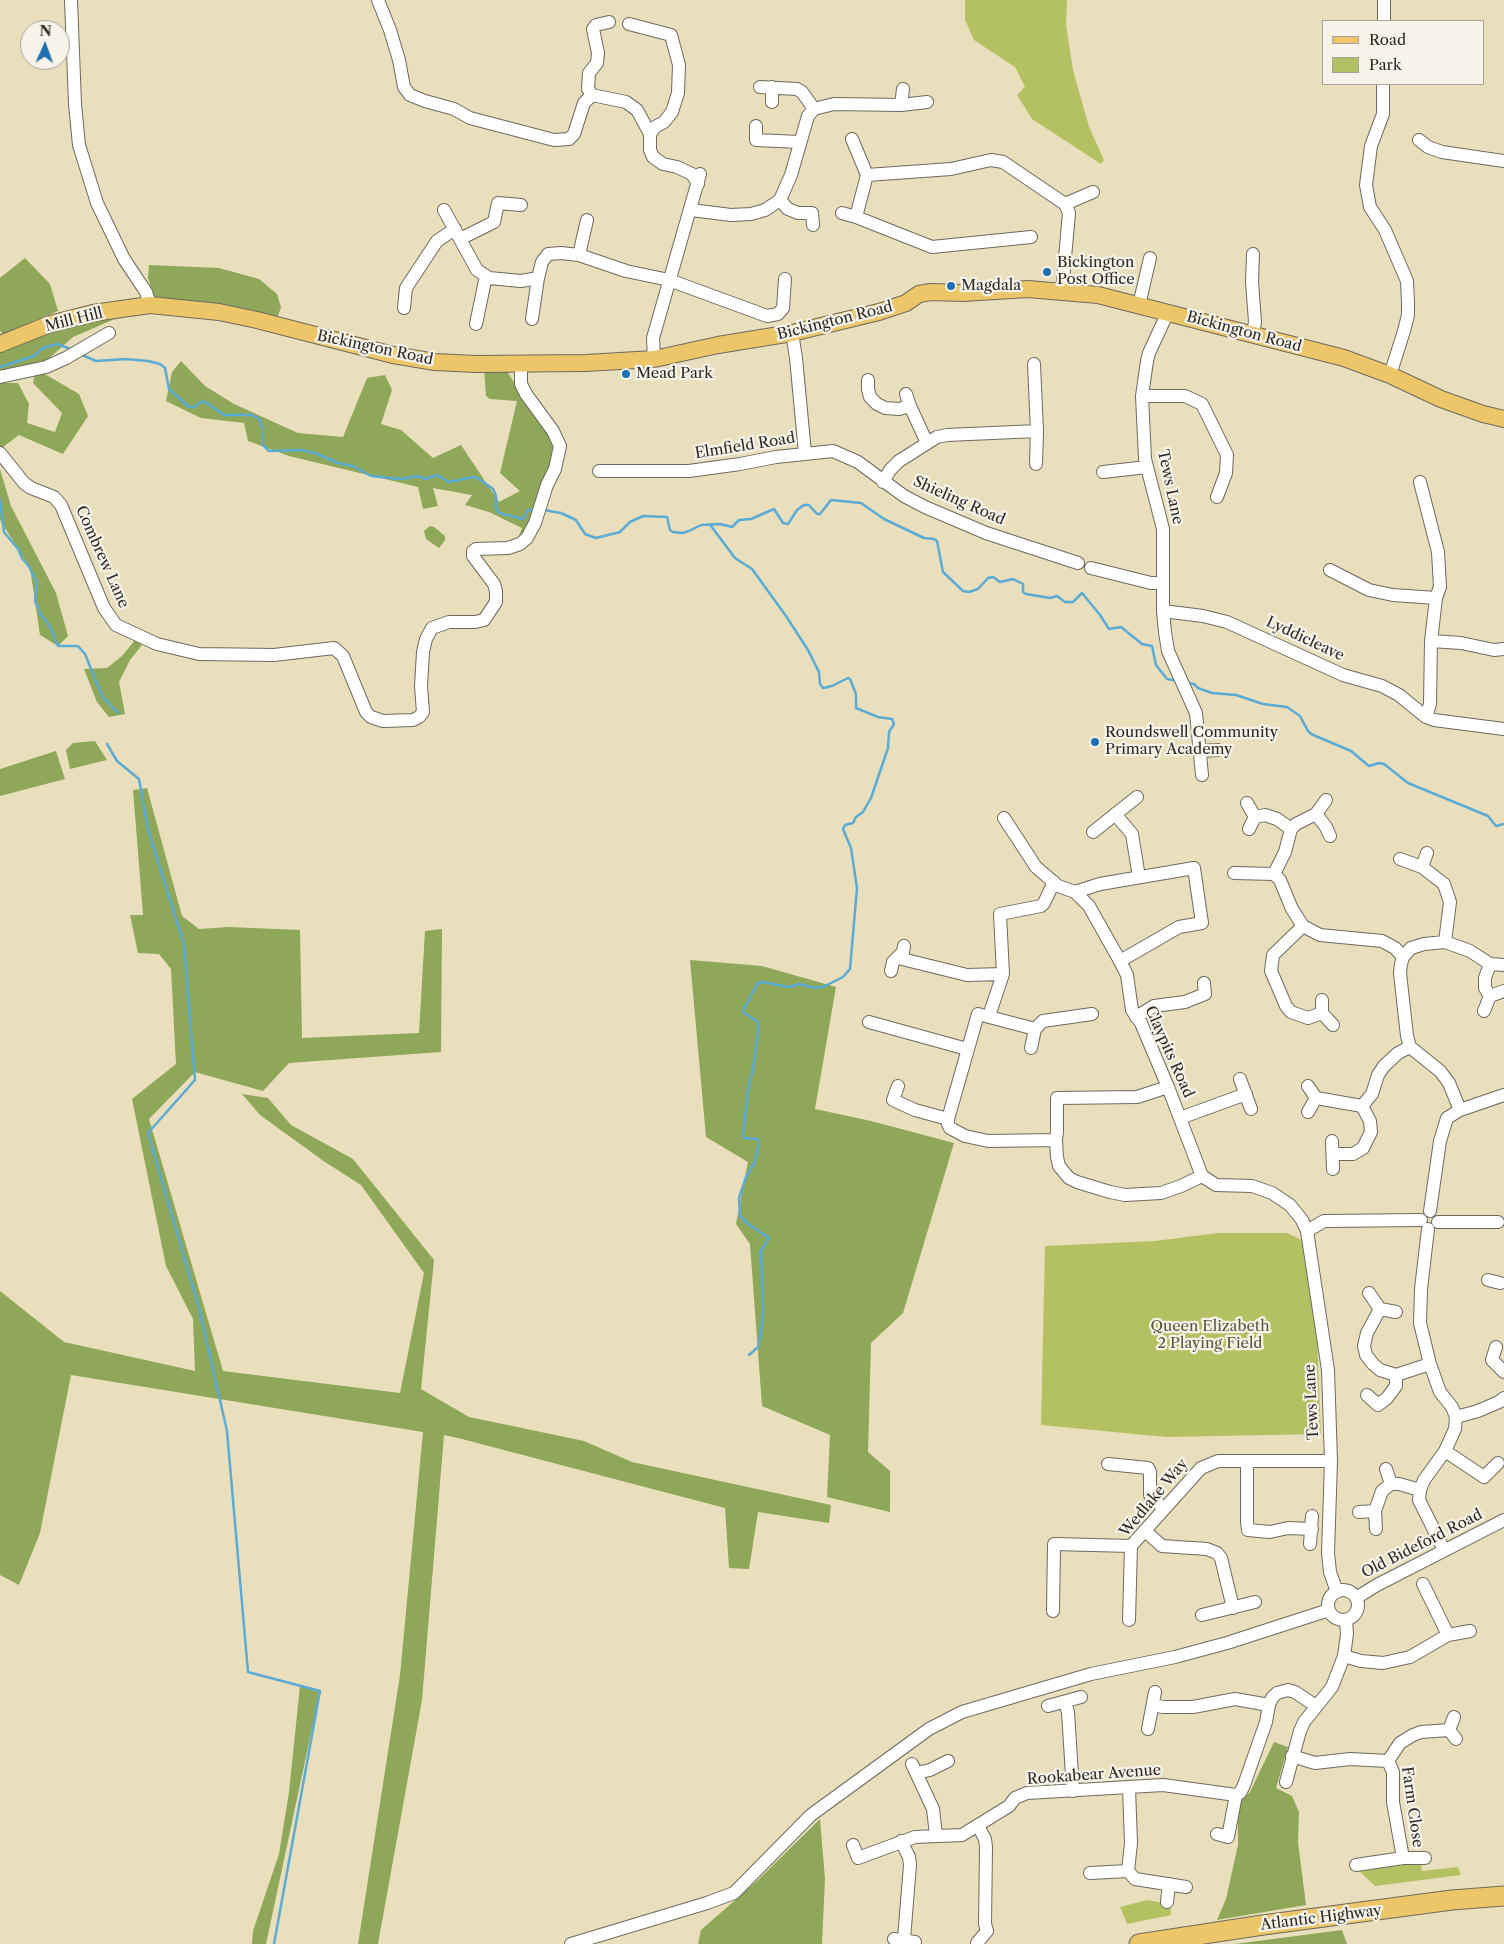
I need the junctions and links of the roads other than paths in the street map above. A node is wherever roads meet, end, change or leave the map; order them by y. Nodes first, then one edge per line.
1 (71, 0) edge
2 (378, 0) edge
3 (1384, 0) edge
4 (1384, 20) edge
5 (609, 22) dead end
6 (629, 24) dead end
7 (1383, 85) edge
8 (902, 89) dead end
9 (592, 94) junction
10 (772, 102) dead end
11 (927, 102) dead end
12 (902, 105) junction
13 (814, 109) junction
14 (756, 126) dead end
15 (650, 134) junction
16 (852, 139) dead end
17 (1419, 140) dead end
18 (799, 142) junction
19 (1504, 161) edge
20 (867, 174) junction
21 (1093, 192) dead end
22 (780, 200) junction
23 (1065, 204) junction
24 (521, 205) dead end
25 (444, 210) dead end
26 (691, 210) junction
27 (842, 213) dead end
28 (816, 217) dead end
29 (856, 217) junction
30 (588, 220) dead end
31 (457, 234) junction
32 (1031, 237) dead end
33 (579, 254) junction
34 (1253, 254) dead end
35 (1150, 258) dead end
36 (486, 276) junction
37 (538, 278) junction
38 (785, 279) dead end
39 (669, 280) junction
40 (1062, 291) junction
41 (150, 305) junction
42 (1139, 305) junction
43 (404, 308) dead end
44 (1168, 312) junction
45 (532, 319) dead end
46 (476, 324) dead end
47 (109, 333) dead end
48 (792, 333) junction
49 (1253, 334) junction
50 (0, 344) edge
51 (654, 359) junction
52 (520, 364) junction
53 (1034, 364) dead end
54 (1390, 375) junction
55 (0, 377) edge
56 (865, 386) dead end
57 (1142, 396) junction
58 (1504, 419) edge
59 (1037, 431) junction
60 (927, 443) junction
61 (0, 453) edge
62 (806, 453) junction
63 (1036, 464) dead end
64 (1147, 467) junction
65 (596, 472) dead end
66 (1103, 472) dead end
67 (883, 482) junction
68 (1420, 482) dead end
69 (1217, 496) dead end
70 (1078, 563) dead end
71 (1091, 568) dead end
72 (1330, 570) dead end
73 (1163, 583) junction
74 (1436, 598) junction
75 (1163, 611) junction
76 (1431, 641) junction
77 (1504, 650) edge
78 (1426, 716) junction
79 (1504, 729) edge
80 (1218, 750) dead end
81 (1199, 751) junction
82 (1202, 775) dead end
83 (1137, 797) dead end
84 (1326, 800) dead end
85 (1247, 803) dead end
86 (1115, 814) junction
87 (1316, 814) junction
88 (1255, 817) junction
89 (1004, 818) dead end
90 (1248, 829) dead end
91 (1291, 829) junction
92 (1093, 832) dead end
93 (1330, 836) dead end
94 (1427, 853) dead end
95 (1400, 859) dead end
96 (1422, 867) junction
97 (1234, 873) dead end
98 (1274, 874) junction
99 (1139, 877) junction
100 (1054, 882) junction
101 (1075, 892) junction
102 (1303, 926) junction
103 (1445, 942) junction
104 (904, 946) dead end
105 (1403, 957) junction
106 (898, 958) junction
107 (1120, 961) junction
108 (1490, 964) junction
109 (1504, 965) edge
110 (891, 971) dead end
111 (1003, 974) junction
112 (1204, 983) dead end
113 (1504, 991) edge
114 (1490, 996) junction
115 (1322, 1000) dead end
116 (1484, 1011) dead end
117 (1322, 1013) junction
118 (1092, 1014) dead end
119 (989, 1016) junction
120 (1136, 1017) junction
121 (868, 1022) dead end
122 (1333, 1025) dead end
123 (1035, 1030) junction
124 (1410, 1047) junction
125 (1031, 1048) dead end
126 (967, 1049) junction
127 (1240, 1078) dead end
128 (898, 1086) dead end
129 (1168, 1086) junction
130 (1308, 1086) dead end
131 (1246, 1094) junction
132 (1504, 1095) edge
133 (1316, 1098) junction
134 (1362, 1106) junction
135 (1251, 1109) dead end
136 (1460, 1110) junction
137 (1308, 1112) dead end
138 (1180, 1118) junction
139 (948, 1119) junction
140 (1056, 1140) junction
141 (1333, 1168) dead end
142 (1202, 1176) junction
143 (1502, 1223) edge
144 (1429, 1224) junction
145 (1307, 1231) junction
146 (1369, 1293) dead end
147 (1380, 1309) junction
148 (1396, 1312) dead end
149 (1489, 1357) dead end
150 (1430, 1364) junction
151 (1504, 1372) edge
152 (1396, 1375) junction
153 (1367, 1395) dead end
154 (1504, 1398) edge
155 (1456, 1417) junction
156 (1445, 1451) junction
157 (1247, 1461) junction
158 (1331, 1462) junction
159 (1498, 1463) dead end
160 (1108, 1464) dead end
161 (1386, 1469) dead end
162 (1391, 1484) junction
163 (1420, 1490) junction
164 (1163, 1508) junction
165 (1376, 1511) junction
166 (1359, 1512) dead end
167 (1504, 1520) edge
168 (1376, 1529) dead end
169 (1146, 1531) junction
170 (1310, 1544) dead end
171 (1131, 1546) junction
172 (1444, 1550) junction
173 (1423, 1584) dead end
174 (1337, 1592) junction
175 (1356, 1598) junction
176 (1255, 1602) dead end
177 (1233, 1608) junction
178 (1329, 1610) junction
179 (1053, 1611) dead end
180 (1202, 1615) dead end
181 (1129, 1620) dead end
182 (1346, 1620) junction
183 (1470, 1631) dead end
184 (1448, 1635) junction
185 (1344, 1656) junction
186 (1155, 1692) dead end
187 (1081, 1697) dead end
188 (1066, 1702) junction
189 (1269, 1705) junction
190 (1048, 1706) dead end
191 (1153, 1706) junction
192 (1316, 1706) junction
193 (1454, 1717) dead end
194 (1148, 1729) dead end
195 (1292, 1756) junction
196 (948, 1761) dead end
197 (1388, 1761) junction
198 (1286, 1782) dead end
199 (1129, 1788) junction
200 (1072, 1791) junction
201 (1236, 1795) junction
202 (978, 1826) junction
203 (1217, 1834) dead end
204 (936, 1835) junction
205 (901, 1841) junction
206 (853, 1845) dead end
207 (1403, 1858) junction
208 (1425, 1858) dead end
209 (1356, 1865) dead end
210 (1128, 1871) junction
211 (1090, 1873) dead end
212 (1169, 1884) junction
213 (1186, 1887) dead end
214 (1504, 1896) edge
215 (1167, 1902) dead end
216 (904, 1940) dead end
217 (977, 1943) edge
218 (571, 1944) edge
219 (1139, 1944) edge

1 - 41 street
2 - 9 street
3 - 4 street
5 - 9 street
6 - 15 street
7 - 54 street
8 - 12 street
9 - 15 street
10 - 13 street
11 - 12 street
12 - 13 street
13 - 18 street
14 - 18 street
15 - 26 street
16 - 20 street
17 - 19 street
18 - 22 street
20 - 23 street
20 - 29 street
21 - 23 street
22 - 26 street
22 - 28 street
23 - 40 street
24 - 31 street
25 - 31 street
26 - 39 street
27 - 29 street
29 - 32 street
30 - 33 street
31 - 36 street
31 - 43 street
33 - 37 street
33 - 39 street
34 - 49 street
35 - 42 street
36 - 37 street
36 - 46 street
37 - 45 street
38 - 39 street
39 - 51 street
40 - 42 main road, Bickington Road
40 - 48 main road, Bickington Road
41 - 50 main road, Mill Hill
41 - 52 main road, Bickington Road
42 - 44 main road, Bickington Road
44 - 49 main road, Bickington Road
44 - 57 street, Tews Lane
47 - 55 street
48 - 51 main road, Bickington Road
48 - 62 street, Elmfield Road
49 - 54 main road, Bickington Road
51 - 52 main road, Bickington Road
52 - 61 street, Combrew Lane
53 - 59 street
54 - 58 main road, Bickington Road
56 - 60 street
57 - 64 street, Tews Lane
57 - 69 street
59 - 60 street
59 - 63 street
60 - 67 street
62 - 65 street, Elmfield Road
62 - 67 street, Shieling Road
64 - 66 street
64 - 73 street, Tews Lane
67 - 70 street, Shieling Road
68 - 74 street
71 - 73 street
72 - 74 street
73 - 75 street, Tews Lane
74 - 76 street
75 - 78 street, Lyddicleave
75 - 81 street, Tews Lane
76 - 77 street
76 - 78 street
78 - 79 street, Lyddicleave
80 - 81 street
81 - 82 street, Tews Lane
83 - 86 street
84 - 87 street
85 - 88 street
86 - 92 street
86 - 99 street
87 - 91 street
87 - 93 street
88 - 90 street
88 - 91 street
89 - 100 street, Claypits Road
91 - 98 street
94 - 96 street
95 - 96 street
96 - 103 street
97 - 98 street
98 - 102 street
99 - 101 street
99 - 107 street
100 - 101 street, Claypits Road
100 - 111 street
101 - 107 street, Claypits Road
102 - 105 street
102 - 117 street
103 - 105 street
103 - 108 street
104 - 106 street
105 - 124 street
106 - 110 street
106 - 111 street
107 - 120 street, Claypits Road
108 - 109 street
108 - 114 street
111 - 119 street
112 - 120 street
113 - 114 street
114 - 116 street
115 - 117 street
117 - 122 street
118 - 123 street
119 - 123 street
119 - 126 street
120 - 129 street, Claypits Road
121 - 126 street
123 - 125 street
124 - 134 street
124 - 136 street
126 - 139 street
127 - 131 street
128 - 139 street
129 - 138 street, Claypits Road
129 - 140 street
130 - 133 street
131 - 135 street
131 - 138 street
132 - 136 street
133 - 134 street
133 - 137 street
134 - 141 street
136 - 144 street
138 - 142 street, Claypits Road
139 - 140 street
140 - 142 street
142 - 145 street, Tews Lane
143 - 144 street
144 - 145 street
144 - 150 street
145 - 158 street, Tews Lane
146 - 147 street
147 - 148 street
147 - 152 street
149 - 151 street
150 - 152 street
150 - 155 street
152 - 153 street
154 - 155 street
155 - 156 street
156 - 159 street
156 - 163 street
157 - 158 street, Wedlake Way
157 - 164 street, Wedlake Way
157 - 170 street
158 - 174 street, Tews Lane
160 - 164 street
161 - 162 street
162 - 163 street
162 - 165 street
163 - 172 street
164 - 169 street, Wedlake Way
165 - 166 street
165 - 168 street
167 - 172 street, Old Bideford Road
169 - 171 street, Wedlake Way
169 - 177 street
171 - 179 street
171 - 181 street, Wedlake Way
172 - 175 street, Old Bideford Road
173 - 184 street
174 - 175 street
174 - 178 street
175 - 182 street
176 - 177 street
177 - 180 street
178 - 182 street
178 - 218 street
182 - 185 street
183 - 184 street
184 - 185 street
185 - 192 street
186 - 191 street
187 - 188 street
188 - 190 street
188 - 200 street
189 - 191 street
189 - 192 street
189 - 201 street
191 - 194 street
192 - 195 street
193 - 197 street, Farm Close
195 - 197 street, Farm Close
195 - 198 street
196 - 204 street
197 - 207 street, Farm Close
199 - 200 street, Rookabear Avenue
199 - 201 street, Rookabear Avenue
199 - 210 street
200 - 202 street, Rookabear Avenue
201 - 203 street
202 - 204 street, Rookabear Avenue
202 - 217 street
204 - 205 street, Rookabear Avenue
205 - 206 street, Rookabear Avenue
205 - 216 street
207 - 208 street, Farm Close
207 - 209 street, Farm Close
210 - 211 street
210 - 212 street
212 - 213 street
212 - 215 street
214 - 219 highway, Atlantic Highway

